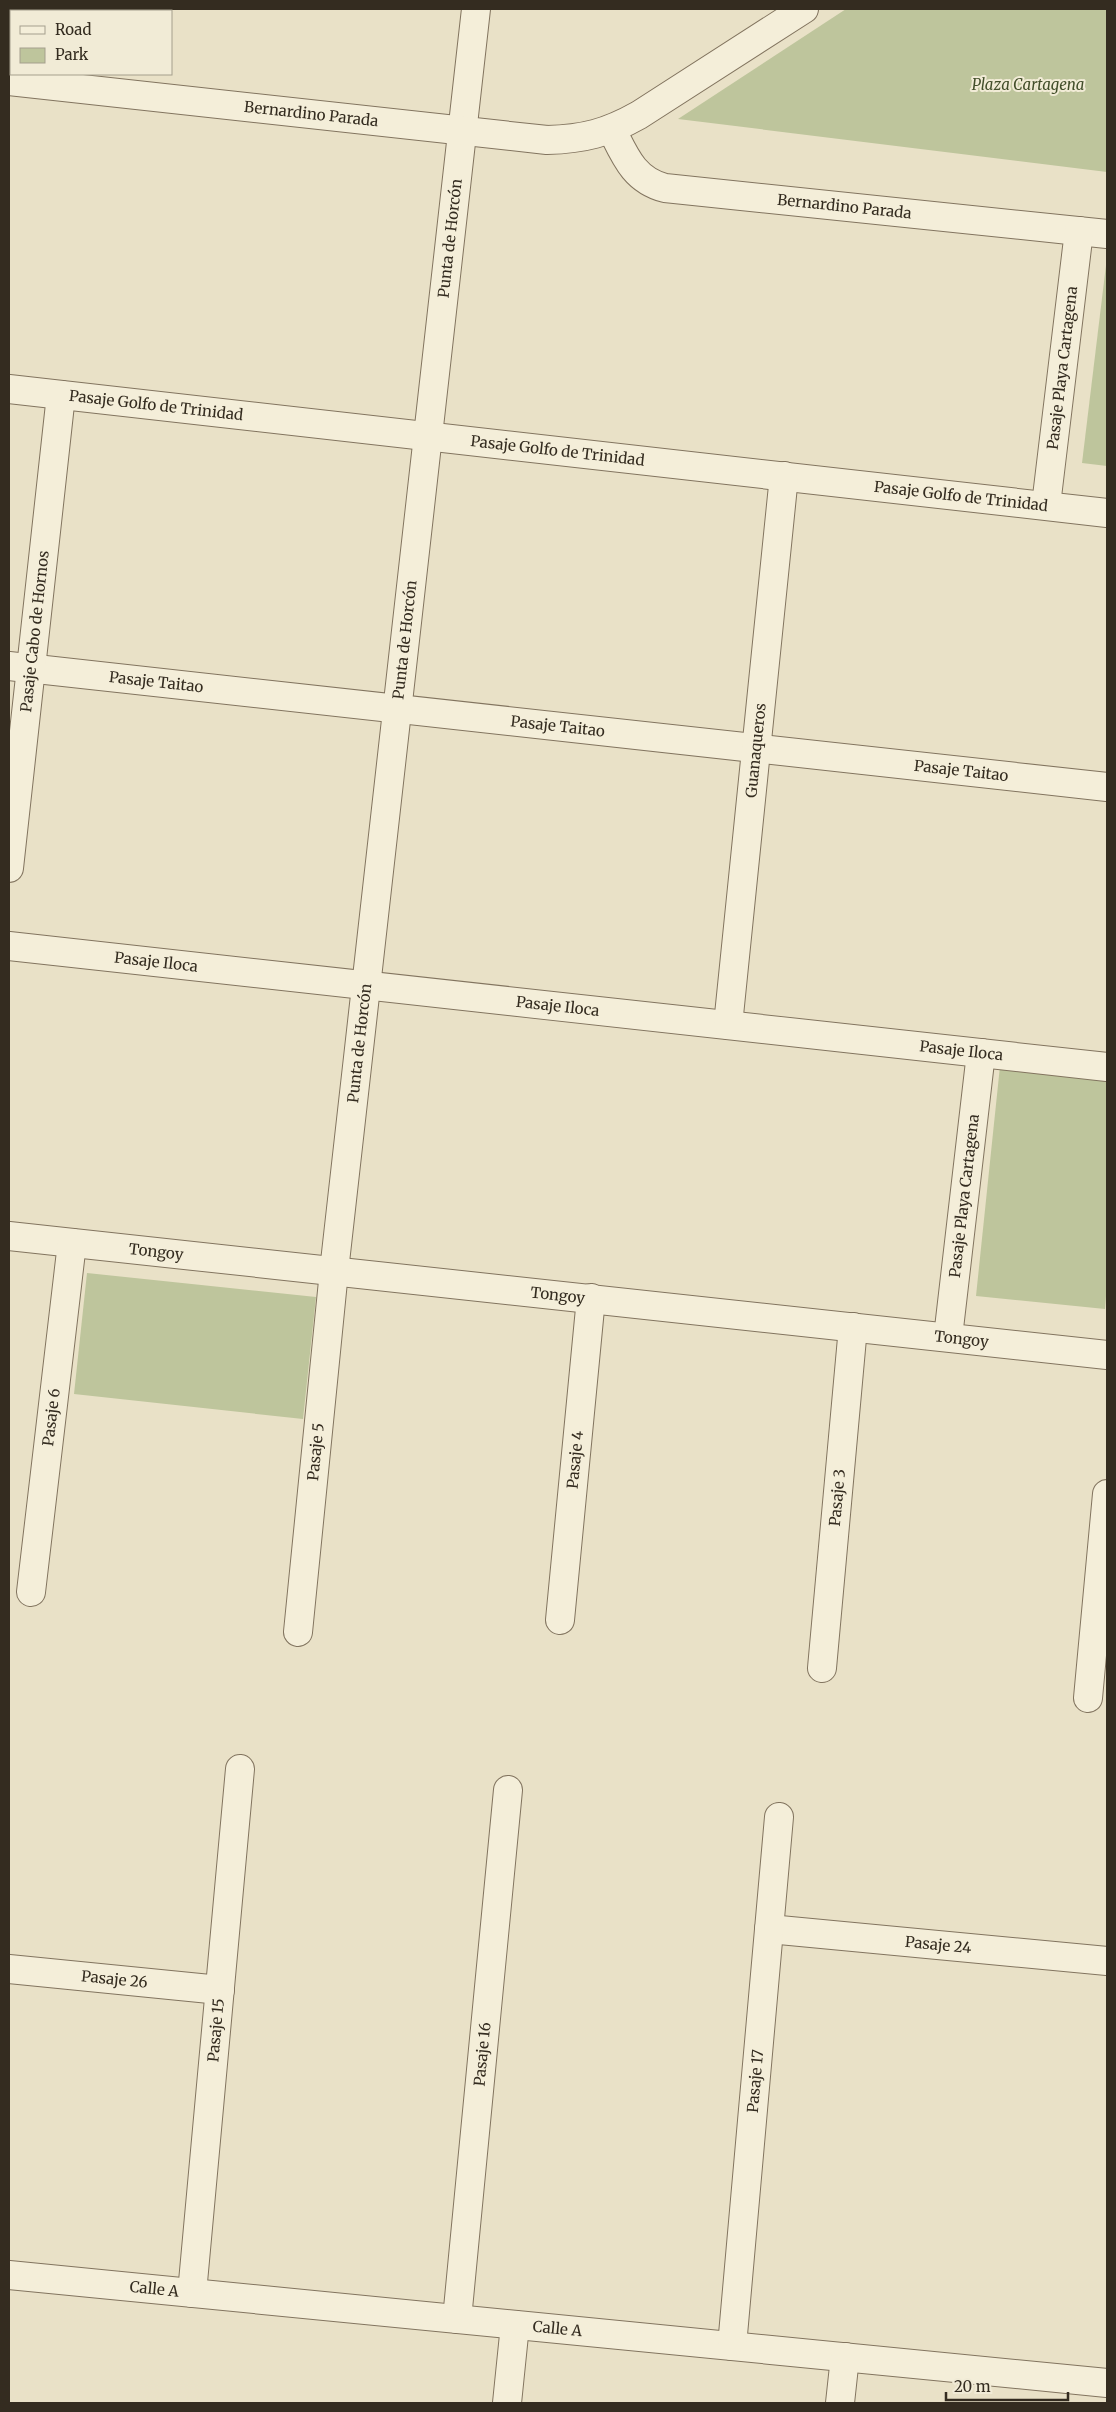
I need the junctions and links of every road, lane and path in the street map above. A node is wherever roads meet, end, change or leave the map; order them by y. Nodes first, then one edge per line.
1 (476, 9) edge
2 (804, 9) edge
3 (9, 81) edge
4 (612, 130) junction
5 (462, 131) junction
6 (1079, 231) junction
7 (1107, 234) edge
8 (9, 389) edge
9 (61, 395) junction
10 (428, 435) junction
11 (784, 476) junction
12 (1046, 505) junction
13 (1107, 513) edge
14 (20, 668) edge
15 (397, 709) junction
16 (756, 748) junction
17 (1107, 787) edge
18 (9, 868) edge
19 (9, 946) edge
20 (366, 985) junction
21 (728, 1025) junction
22 (981, 1053) junction
23 (1107, 1066) edge
24 (9, 1236) edge
25 (72, 1243) junction
26 (334, 1271) junction
27 (591, 1298) junction
28 (853, 1327) junction
29 (948, 1337) junction
30 (1107, 1355) edge
31 (1107, 1494) edge
32 (32, 1592) dead end
33 (560, 1620) dead end
34 (298, 1632) dead end
35 (822, 1668) dead end
36 (1088, 1698) dead end
37 (240, 1768) dead end
38 (508, 1790) dead end
39 (779, 1817) dead end
40 (769, 1929) junction
41 (1107, 1961) edge
42 (9, 1969) edge
43 (220, 1990) junction
44 (9, 2275) edge
45 (192, 2293) junction
46 (457, 2319) junction
47 (515, 2325) junction
48 (732, 2346) junction
49 (844, 2357) junction
50 (1107, 2384) edge
51 (507, 2403) edge
52 (840, 2403) edge
53 (1105, 2403) edge

1 - 5 street, Punta de Horcón
2 - 4 street, Bernardino Parada
3 - 5 street, Bernardino Parada
4 - 5 street, Bernardino Parada
4 - 6 street, Bernardino Parada
5 - 10 street, Punta de Horcón
6 - 7 street, Bernardino Parada
6 - 12 street, Pasaje Playa Cartagena
8 - 9 street, Pasaje Golfo de Trinidad
9 - 10 street, Pasaje Golfo de Trinidad
9 - 14 street, Pasaje Cabo de Hornos
10 - 11 street, Pasaje Golfo de Trinidad
10 - 15 street, Punta de Horcón
11 - 12 street, Pasaje Golfo de Trinidad
11 - 16 street, Guanaqueros
12 - 13 street, Pasaje Golfo de Trinidad
14 - 15 street, Pasaje Taitao
14 - 18 street, Pasaje Cabo de Hornos
15 - 16 street, Pasaje Taitao
15 - 20 street, Punta de Horcón
16 - 17 street, Pasaje Taitao
16 - 21 street, Guanaqueros
19 - 20 street, Pasaje Iloca
20 - 21 street, Pasaje Iloca
20 - 26 street, Punta de Horcón
21 - 22 street, Pasaje Iloca
22 - 23 street, Pasaje Iloca
22 - 29 street, Pasaje Playa Cartagena
24 - 25 street, Tongoy
25 - 26 street, Tongoy
25 - 32 street, Pasaje 6
26 - 27 street, Tongoy
26 - 34 street, Pasaje 5
27 - 28 street, Tongoy
27 - 33 street, Pasaje 4
28 - 29 street, Tongoy
28 - 35 street, Pasaje 3
29 - 30 street, Tongoy
31 - 36 street
37 - 43 street, Pasaje 15
38 - 46 street, Pasaje 16
39 - 40 street, Pasaje 17
40 - 41 street, Pasaje 24
40 - 48 street, Pasaje 17
42 - 43 street, Pasaje 26
43 - 45 street, Pasaje 15
44 - 45 street, Calle A
45 - 46 street, Calle A
46 - 47 street, Calle A
47 - 48 street, Calle A
47 - 51 street
48 - 49 street, Calle A
49 - 50 street, Calle A
49 - 52 street
50 - 53 street

